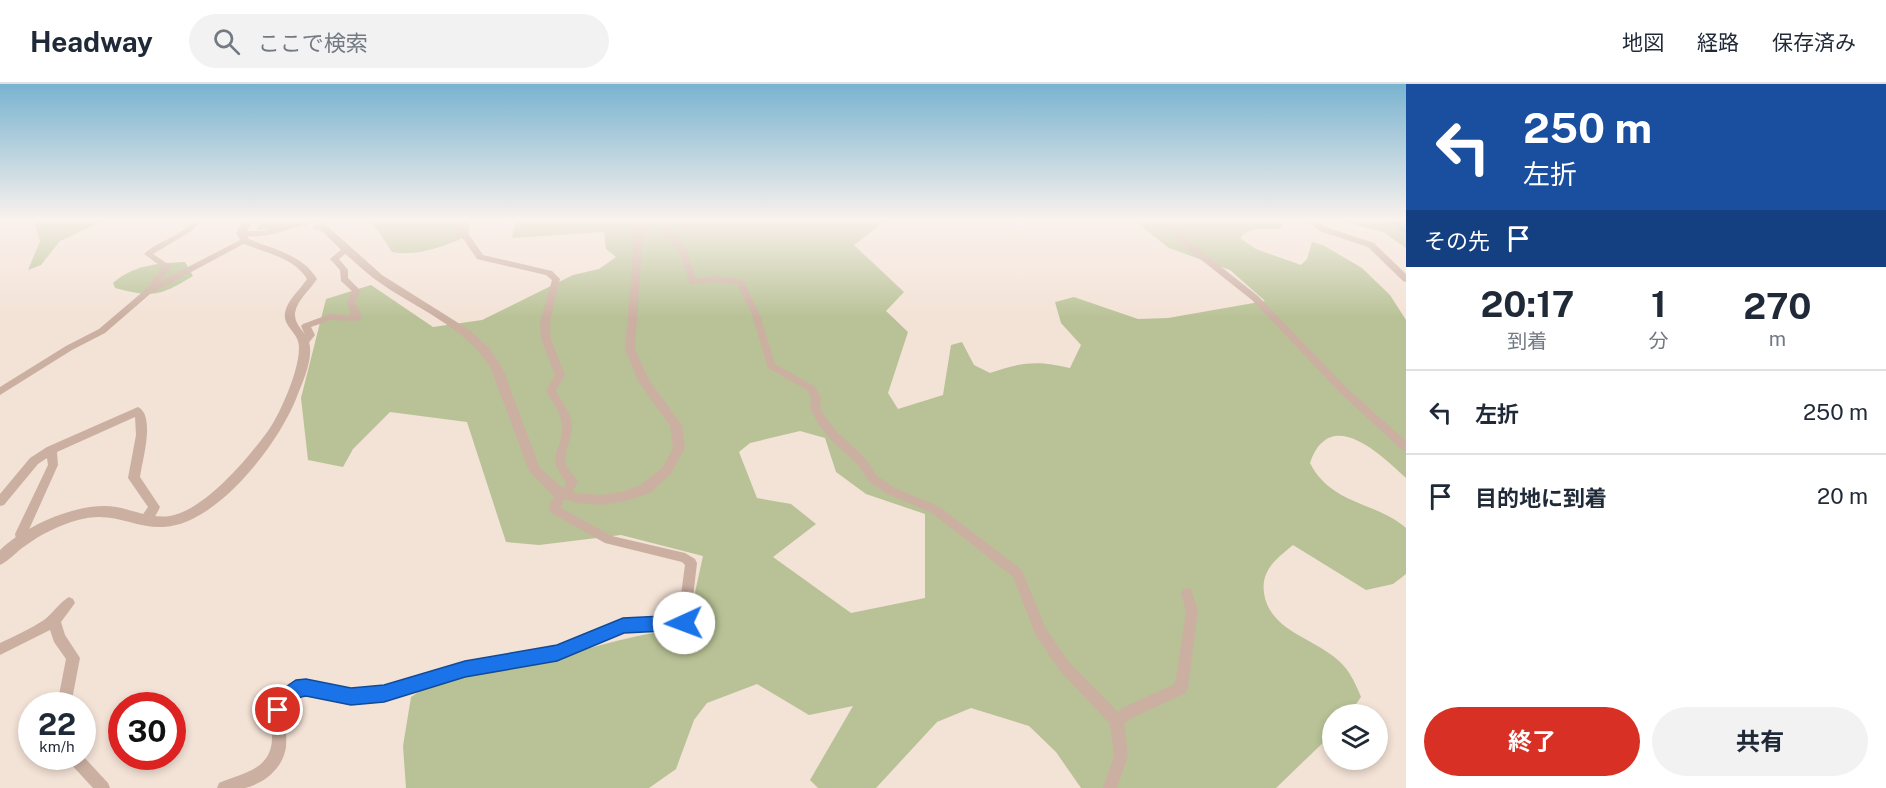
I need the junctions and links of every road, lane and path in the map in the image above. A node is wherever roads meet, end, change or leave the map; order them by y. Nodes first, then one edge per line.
1 (151, 252) edge
2 (217, 252) edge
3 (274, 252) edge
4 (344, 252) edge
5 (348, 252) edge
6 (476, 252) edge
7 (637, 252) edge
8 (683, 252) edge
9 (1197, 252) edge
10 (1377, 252) edge
11 (1406, 279) edge
12 (147, 292) junction
13 (304, 343) junction
14 (0, 392) edge
15 (1406, 447) edge
16 (51, 450) junction
17 (565, 494) junction
18 (0, 502) edge
19 (145, 520) junction
20 (21, 541) junction
21 (0, 559) edge
22 (1186, 593) dead end
23 (69, 603) dead end
24 (54, 621) junction
25 (0, 649) edge
26 (66, 692) edge
27 (1117, 721) junction
28 (86, 770) edge
29 (103, 788) edge
30 (224, 788) edge
31 (1110, 788) edge

1 - 12 street
2 - 12 street
3 - 13 street
4 - 13 street
5 - 17 street
6 - 17 street
7 - 17 street
8 - 27 street
9 - 15 street
10 - 11 street
12 - 14 street
13 - 19 street
16 - 18 street
16 - 19 street
16 - 20 street
17 - 30 street
19 - 20 street
20 - 21 street
22 - 27 street
23 - 24 street
24 - 25 street
24 - 26 street
27 - 31 street
28 - 29 street

